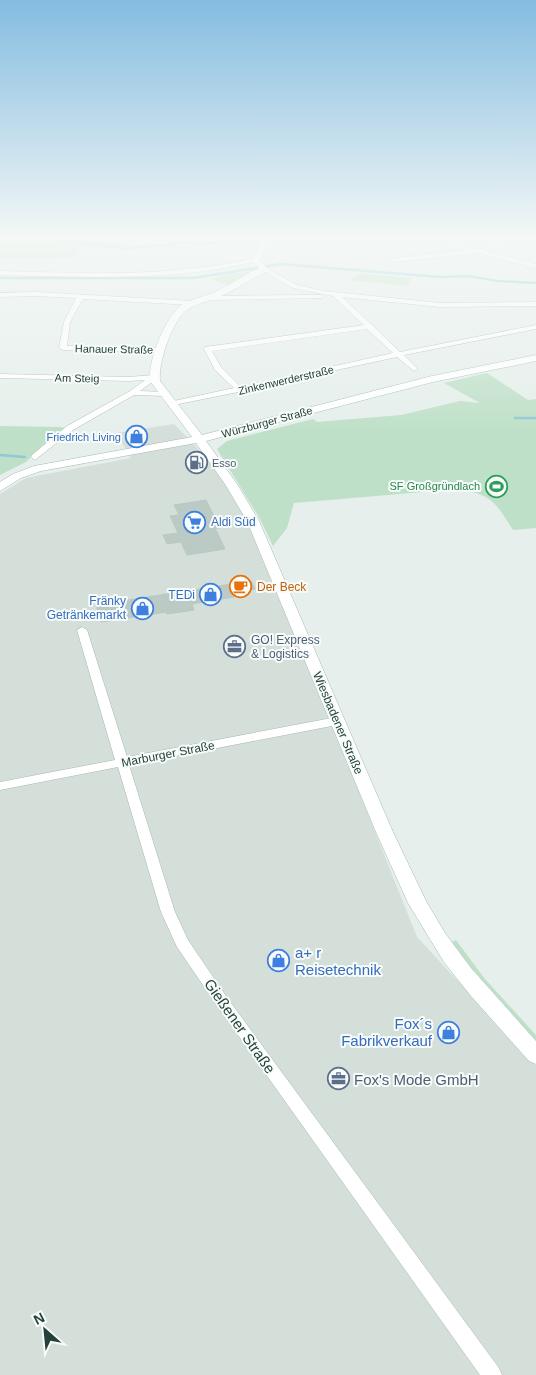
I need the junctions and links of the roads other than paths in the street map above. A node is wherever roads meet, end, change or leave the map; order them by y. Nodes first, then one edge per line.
1 (77, 303) edge
2 (192, 303) edge
3 (347, 303) edge
4 (423, 303) edge
5 (536, 304) edge
6 (371, 326) junction
7 (536, 327) edge
8 (161, 350) junction
9 (399, 354) junction
10 (536, 358) edge
11 (414, 369) dead end
12 (0, 376) edge
13 (154, 379) junction
14 (241, 390) junction
15 (133, 393) junction
16 (165, 394) junction
17 (172, 404) junction
18 (199, 439) junction
19 (35, 457) dead end
20 (0, 487) edge
21 (82, 630) dead end
22 (337, 721) junction
23 (122, 762) junction
24 (0, 786) edge
25 (536, 1055) edge
26 (492, 1375) edge

1 - 8 street, Hanauer Straße
2 - 8 main road
3 - 6 street
4 - 5 street
6 - 9 street
6 - 14 street
7 - 9 street, Zinkenwerderstraße
8 - 13 main road
9 - 11 street
9 - 14 street, Zinkenwerderstraße
10 - 18 main road, Würzburger Straße
12 - 13 street, Am Steig
13 - 15 street
13 - 16 main road, Wiesbadener Straße
14 - 17 street, Zinkenwerderstraße
15 - 16 street
15 - 19 street
16 - 17 main road, Wiesbadener Straße
17 - 18 main road, Wiesbadener Straße
18 - 20 main road, Würzburger Straße
18 - 22 main road, Wiesbadener Straße
21 - 23 street, Gießener Straße
22 - 23 street, Marburger Straße
22 - 25 main road, Wiesbadener Straße
23 - 24 street, Marburger Straße
23 - 26 street, Gießener Straße

